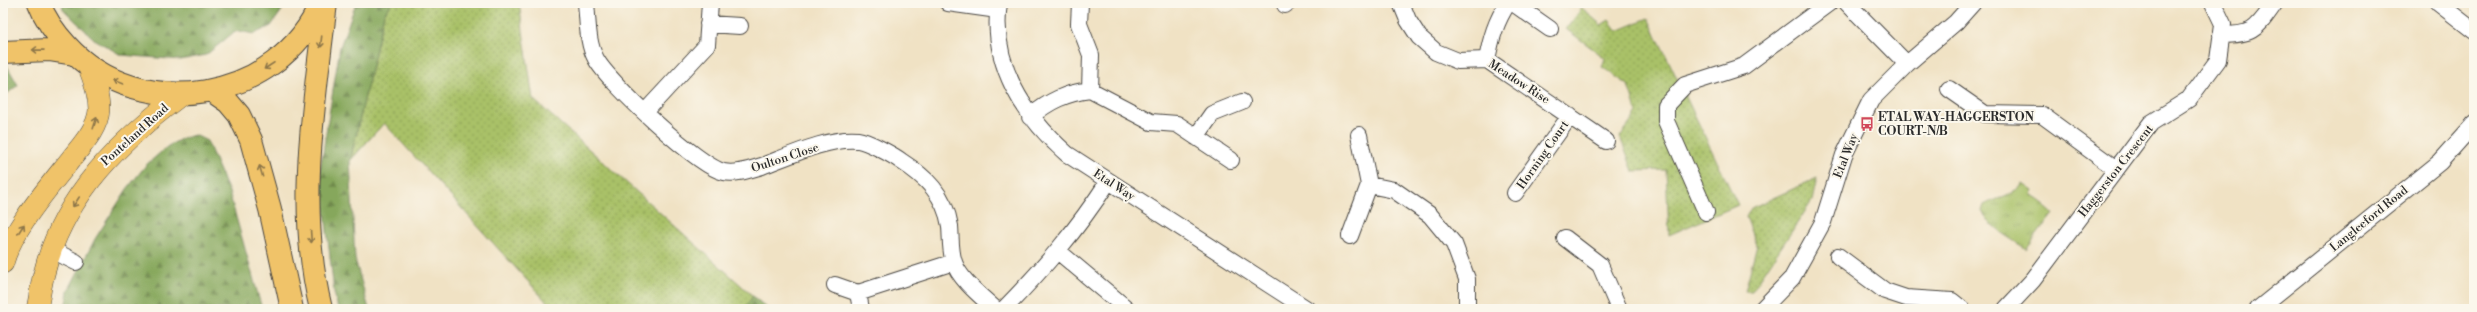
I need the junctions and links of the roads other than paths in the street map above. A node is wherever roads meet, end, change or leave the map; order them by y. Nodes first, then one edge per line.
1 (321, 3) edge
2 (326, 3) edge
3 (586, 3) edge
4 (710, 3) edge
5 (948, 3) edge
6 (1080, 3) edge
7 (1401, 3) edge
8 (1508, 3) edge
9 (1513, 3) edge
10 (1829, 3) edge
11 (1847, 3) edge
12 (1972, 3) edge
13 (2213, 3) edge
14 (2274, 3) edge
15 (2438, 3) edge
16 (998, 6) edge
17 (40, 8) edge
18 (708, 24) junction
19 (740, 26) dead end
20 (1550, 29) dead end
21 (2474, 31) edge
22 (2221, 35) junction
23 (3, 52) edge
24 (81, 60) junction
25 (1487, 60) junction
26 (1907, 64) junction
27 (1949, 89) dead end
28 (1090, 90) junction
29 (212, 92) junction
30 (181, 95) junction
31 (1242, 102) dead end
32 (645, 112) junction
33 (1570, 116) junction
34 (1030, 117) junction
35 (2474, 124) edge
36 (1359, 135) dead end
37 (1196, 137) junction
38 (1606, 141) dead end
39 (1231, 160) dead end
40 (2116, 169) junction
41 (1108, 182) junction
42 (1369, 185) junction
43 (1515, 193) dead end
44 (1706, 212) dead end
45 (1350, 236) dead end
46 (1565, 238) dead end
47 (52, 250) junction
48 (1058, 252) junction
49 (4, 255) edge
50 (1838, 256) dead end
51 (76, 262) dead end
52 (954, 262) junction
53 (835, 285) dead end
54 (860, 301) edge
55 (37, 309) edge
56 (292, 309) edge
57 (321, 309) edge
58 (995, 309) edge
59 (1004, 309) edge
60 (1128, 309) edge
61 (1307, 309) edge
62 (1467, 309) edge
63 (1619, 309) edge
64 (1762, 309) edge
65 (1962, 309) edge
66 (2006, 309) edge
67 (2258, 309) edge

1 -> 29 highway
2 -> 57 highway
3 - 32 street, Oulton Close
4 - 18 street
5 - 16 street
6 - 28 street
7 - 25 street, Meadow Rise
8 - 25 street
9 - 20 street
10 - 44 street
11 - 26 street
12 - 26 street, Etal Way
13 - 22 street, Haggerston Crescent
14 - 22 street
15 - 21 street
16 - 34 street, Etal Way
17 - 24 highway
18 - 19 street
18 - 32 street
22 - 40 street, Haggerston Crescent
24 -> 23 highway
30 -> 24 highway
49 -> 24 main road
25 - 33 street, Meadow Rise
26 - 64 street, Etal Way
27 - 40 street
28 - 34 street
28 - 37 street
29 - 30 highway
56 -> 29 highway
30 -> 47 main road, Ponteland Road
31 - 37 street
32 - 52 street, Oulton Close
33 - 38 street, Meadow Rise
33 - 43 street, Horning Court
34 - 41 street, Etal Way
35 - 67 street, Langleeford Road
36 - 42 street
37 - 39 street
40 - 66 street, Haggerston Crescent
41 - 48 street
41 - 61 street, Etal Way
42 - 45 street
42 - 62 street
46 - 63 street
47 - 51 street
47 - 55 main road, Ponteland Road
48 - 59 street
48 - 60 street
50 - 65 street
52 - 54 street
52 - 58 street, Oulton Close
53 - 54 street

